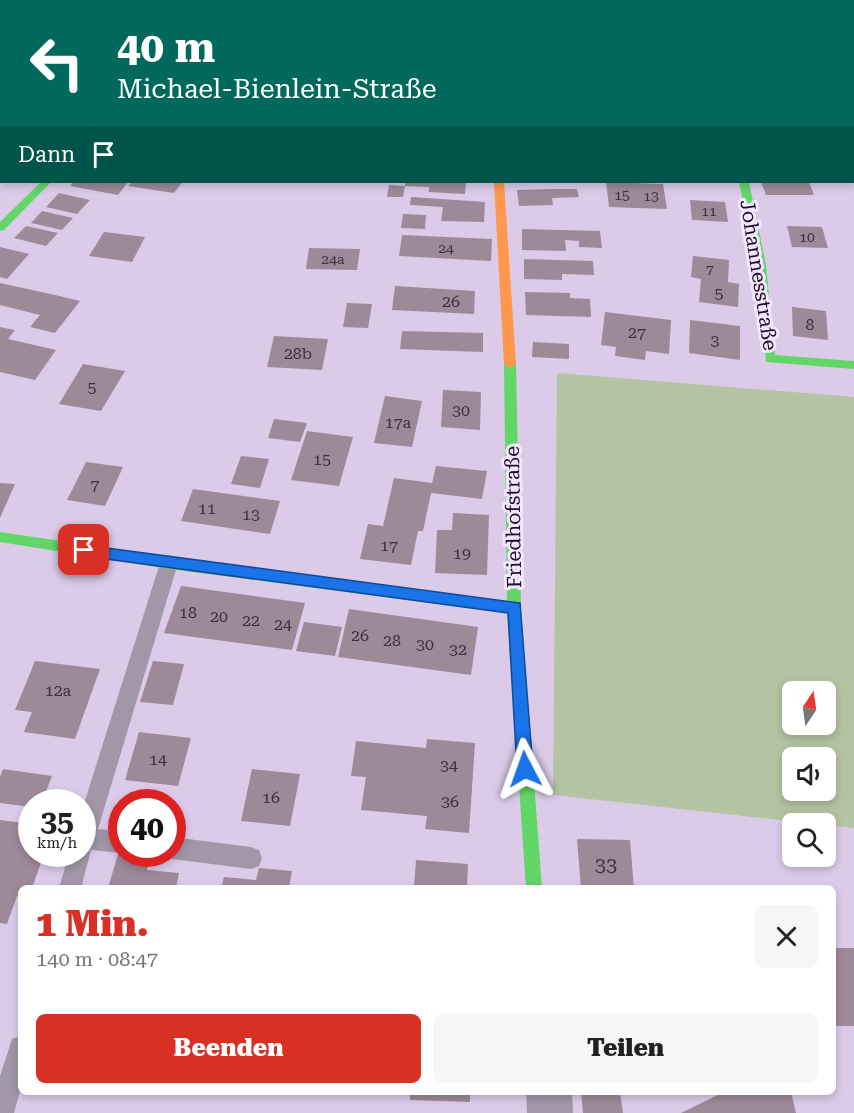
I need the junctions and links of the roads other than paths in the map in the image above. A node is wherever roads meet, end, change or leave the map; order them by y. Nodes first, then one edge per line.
1 (45, 183) edge
2 (499, 183) edge
3 (744, 183) edge
4 (0, 228) edge
5 (854, 365) edge
6 (0, 537) edge
7 (169, 563) junction
8 (514, 608) junction
9 (96, 803) edge
10 (186, 850) edge
11 (251, 858) dead end
12 (76, 867) edge
13 (71, 885) edge
14 (534, 885) edge
15 (18, 1058) edge
16 (549, 1095) edge
17 (1, 1113) edge
18 (550, 1113) edge

1 - 4 street
2 - 8 street, Friedhofstraße
3 - 5 street, Johannesstraße
6 - 7 street
7 - 8 street
7 - 9 lane
8 - 14 street, Friedhofstraße
10 - 11 lane
12 - 13 lane
15 - 17 lane
16 - 18 street

